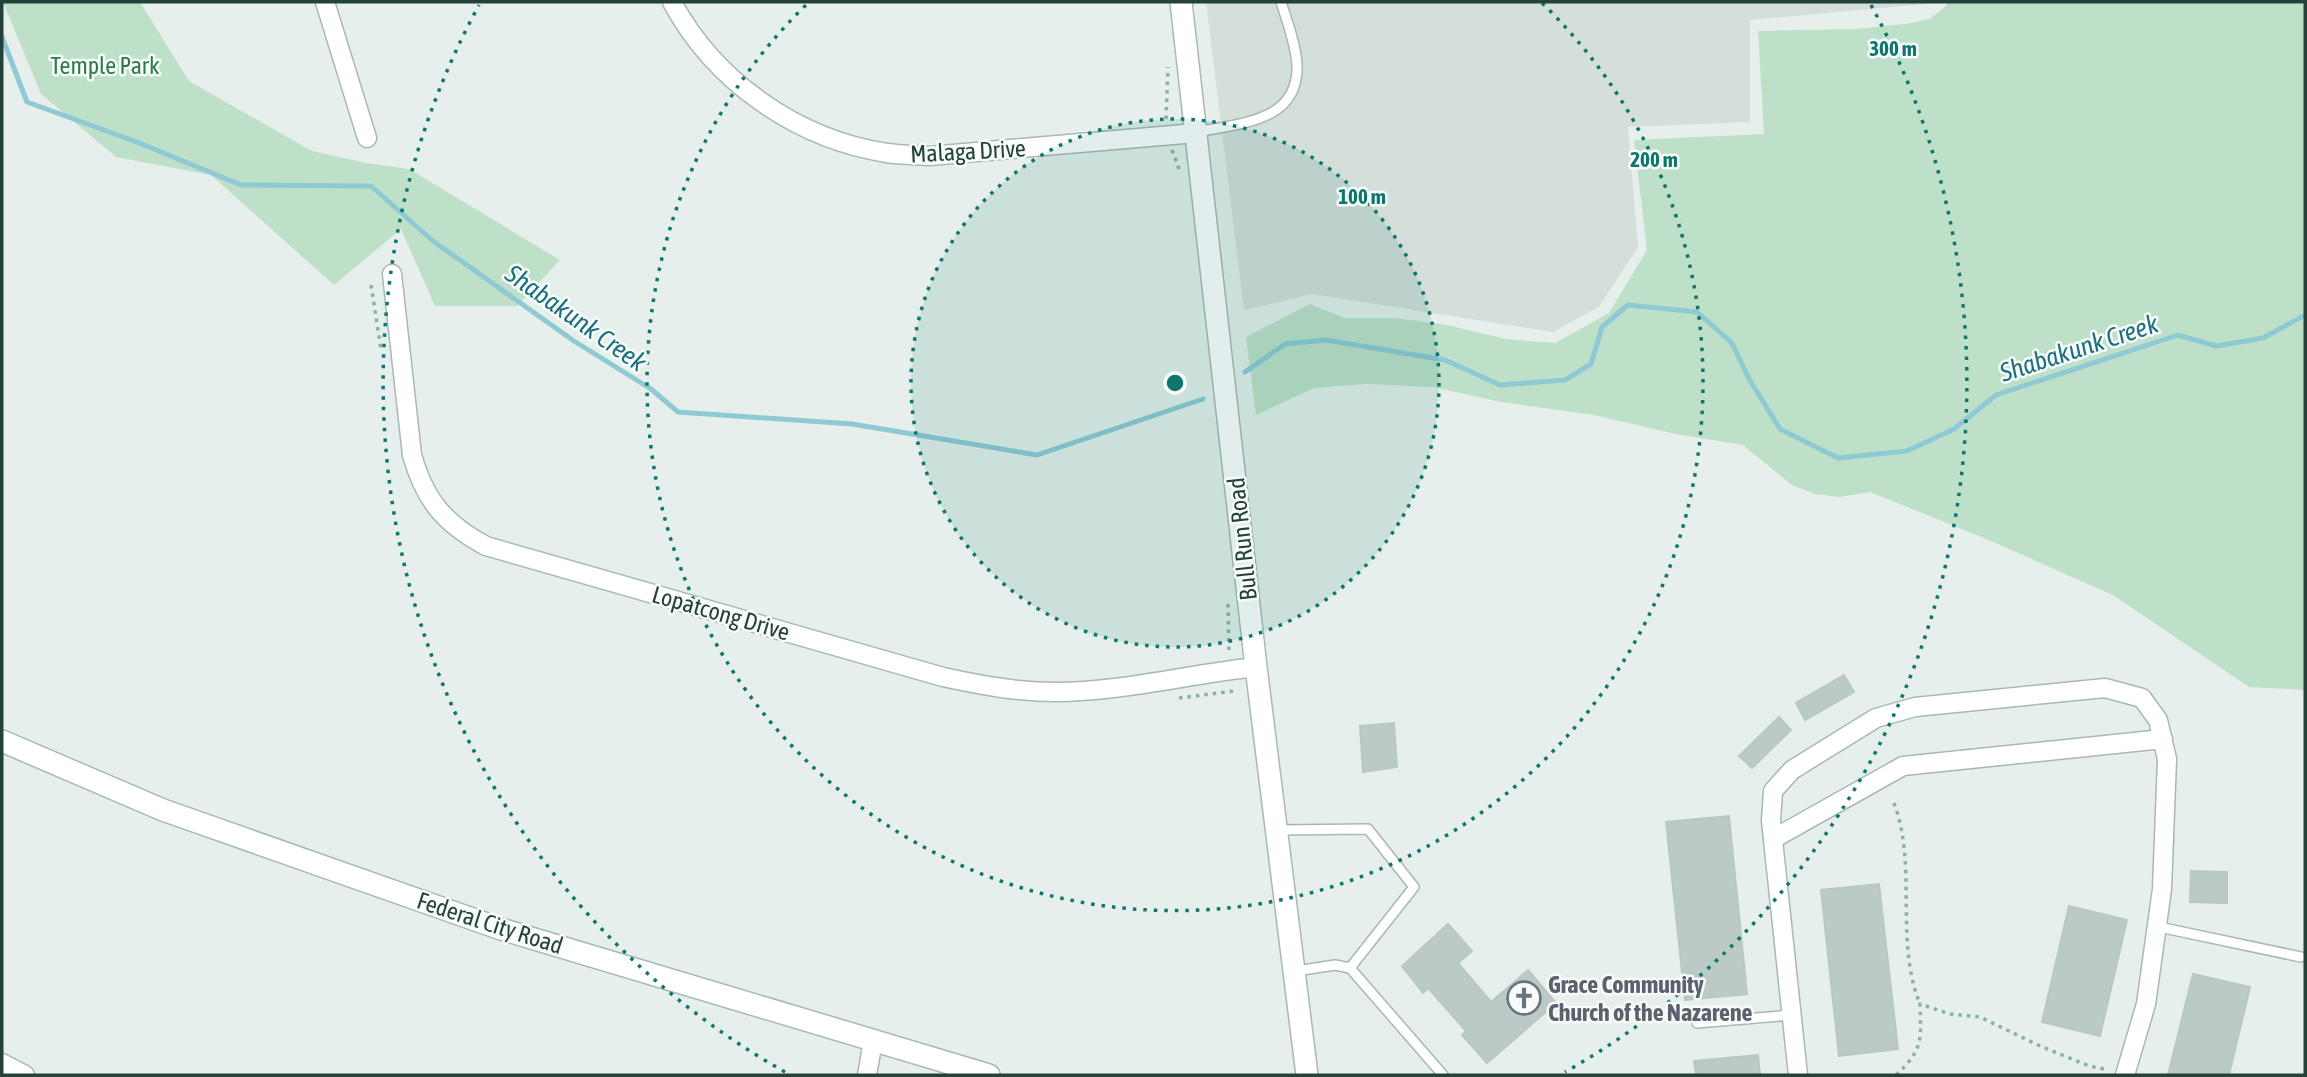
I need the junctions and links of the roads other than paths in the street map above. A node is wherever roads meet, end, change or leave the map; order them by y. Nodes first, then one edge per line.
1 (325, 2) edge
2 (671, 2) edge
3 (1181, 2) edge
4 (1281, 2) edge
5 (1196, 133) junction
6 (367, 138) dead end
7 (392, 274) dead end
8 (1256, 667) junction
9 (2162, 739) junction
10 (2, 741) edge
11 (1276, 830) junction
12 (1773, 839) junction
13 (2158, 927) junction
14 (2301, 957) dead end
15 (1350, 968) junction
16 (1294, 972) junction
17 (1791, 1015) junction
18 (1697, 1023) dead end
19 (873, 1041) junction
20 (2, 1063) edge
21 (25, 1075) edge
22 (867, 1075) edge
23 (989, 1075) edge
24 (1307, 1075) edge
25 (1443, 1075) edge
26 (1798, 1075) edge
27 (2125, 1075) edge

1 - 6 street
2 - 5 street, Malaga Drive
3 - 5 street, Bull Run Road
4 - 5 lane
5 - 8 street, Bull Run Road
7 - 8 street, Lopatcong Drive
8 - 11 street, Bull Run Road
9 - 12 street
9 - 12 street
9 - 13 street
10 - 19 street, Federal City Road
11 - 15 lane
11 - 16 street, Bull Run Road
12 - 17 street
13 - 14 lane
13 - 27 street
15 - 16 lane
15 - 25 lane
16 - 24 street, Bull Run Road
17 - 18 lane
17 - 26 street
19 - 22 street
19 - 23 street, Federal City Road
20 - 21 street

